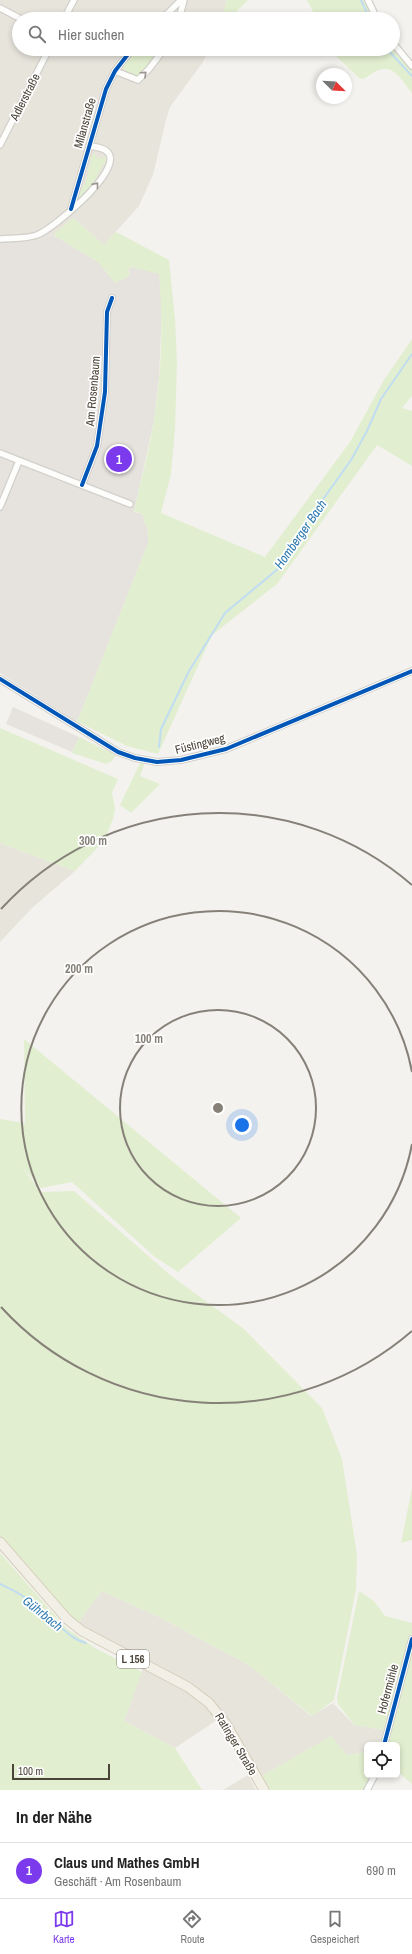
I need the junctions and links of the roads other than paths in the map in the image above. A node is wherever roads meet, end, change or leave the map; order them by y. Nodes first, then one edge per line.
1 (74, 0) edge
2 (181, 0) edge
3 (184, 0) edge
4 (368, 0) edge
5 (0, 8) edge
6 (68, 12) edge
7 (169, 12) edge
8 (181, 12) edge
9 (374, 12) edge
10 (12, 14) edge
11 (400, 51) edge
12 (45, 56) edge
13 (126, 56) edge
14 (159, 56) edge
15 (412, 66) edge
16 (114, 70) junction
17 (0, 145) edge
18 (90, 146) junction
19 (71, 209) junction
20 (0, 239) edge
21 (112, 298) dead end
22 (0, 453) edge
23 (19, 461) junction
24 (82, 485) junction
25 (130, 504) dead end
26 (0, 507) edge
27 (412, 671) edge
28 (0, 679) edge
29 (0, 1542) edge
30 (412, 1639) edge
31 (385, 1742) edge
32 (374, 1778) edge
33 (264, 1790) edge
34 (367, 1790) edge

1 - 6 street
2 - 7 street
3 - 8 street
4 - 9 street
5 - 10 street
11 - 15 street
12 - 17 street, Adlerstraße
13 - 16 street, Milanstraße
16 -> 14 street
16 - 18 street, Milanstraße
18 - 19 street, Milanstraße
19 -> 18 street, Milanstraße
19 - 20 street, Milanstraße
21 - 24 street, Am Rosenbaum
22 - 23 street
23 - 24 street
23 - 26 street
24 - 25 street
27 - 28 street, Füstingweg
29 - 33 main road, Ratinger Straße / L 156
30 - 31 street, Hofermühle
32 - 34 street

